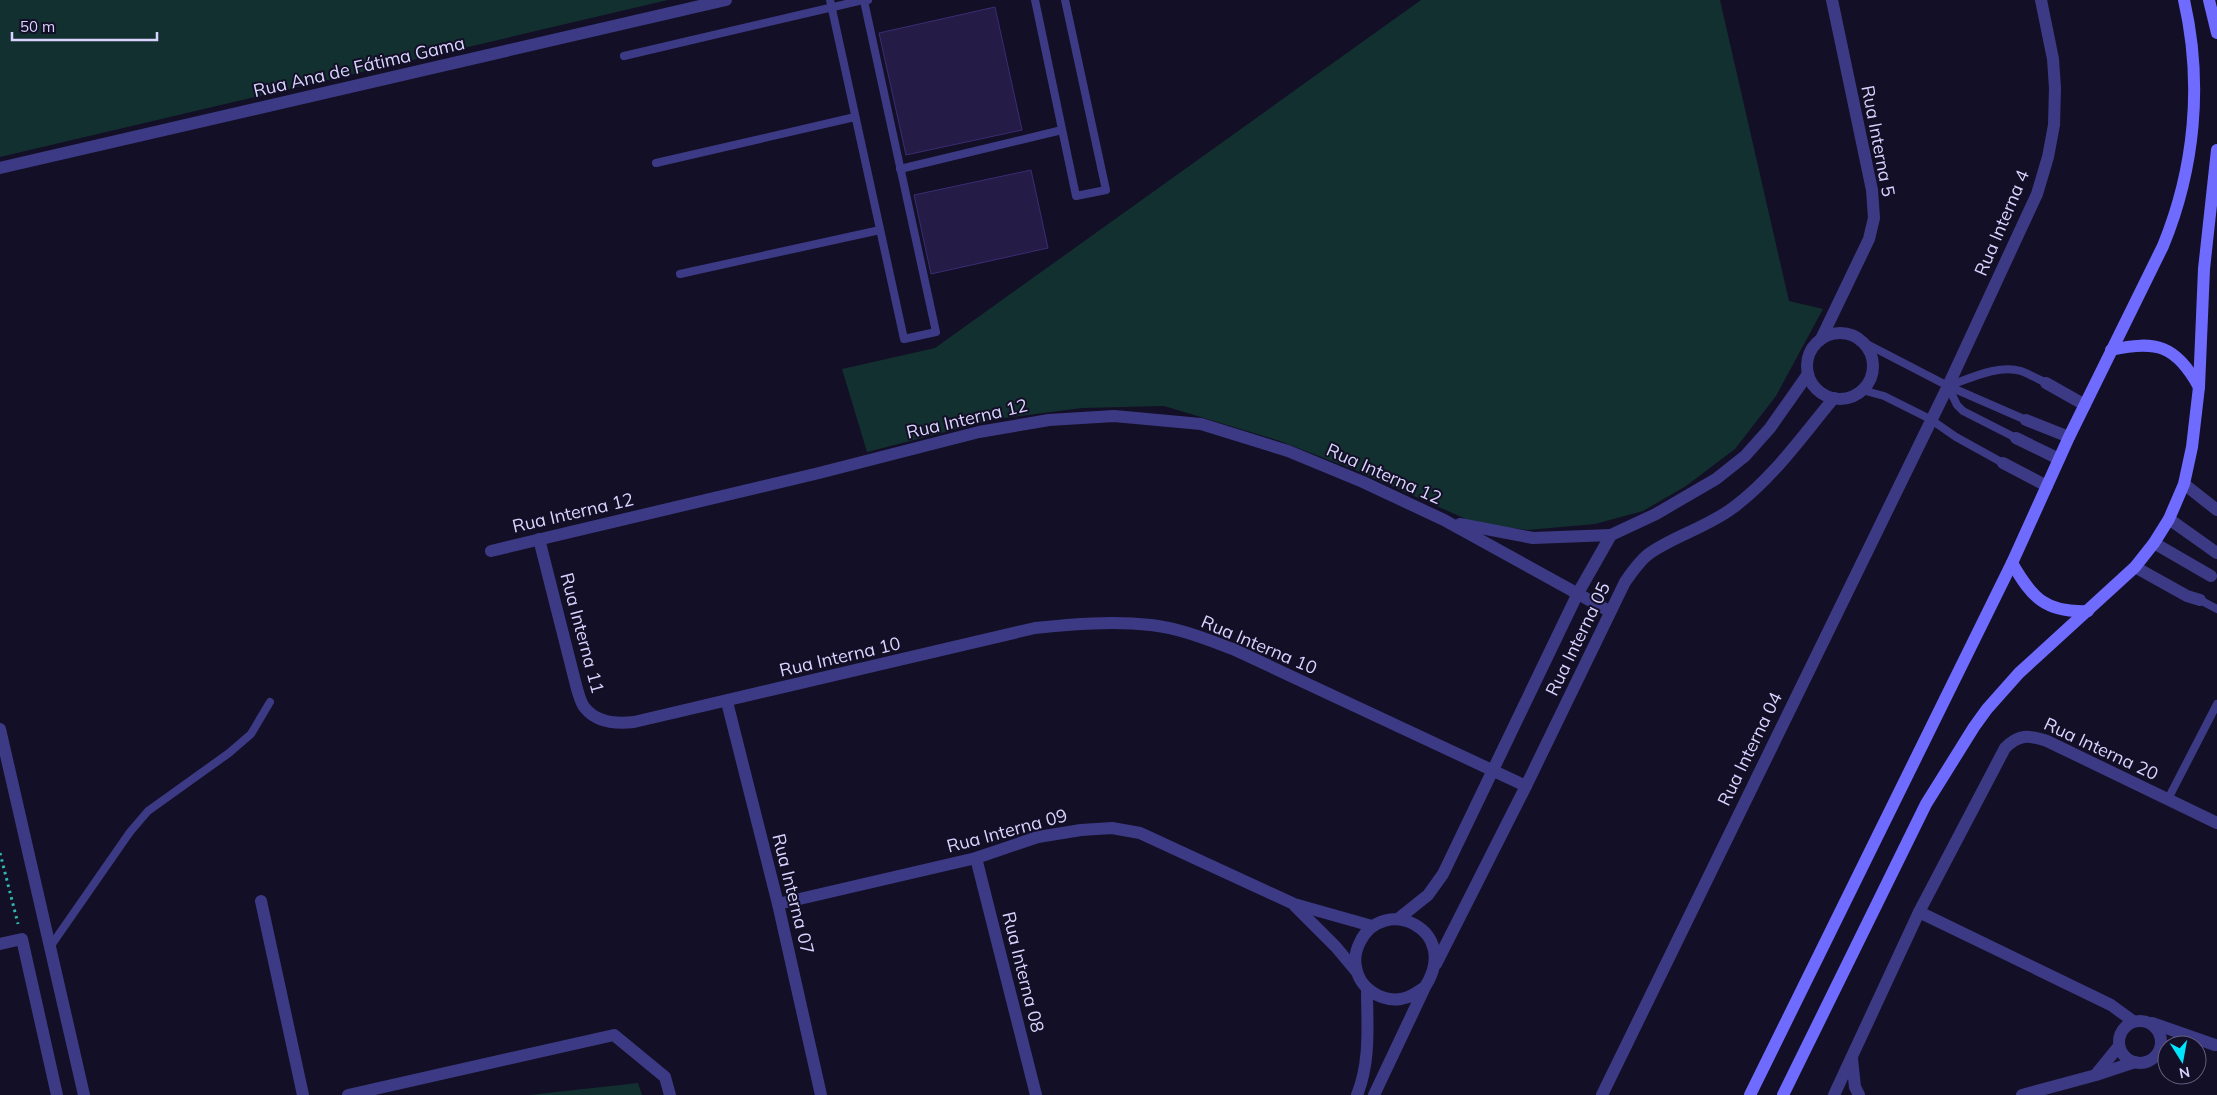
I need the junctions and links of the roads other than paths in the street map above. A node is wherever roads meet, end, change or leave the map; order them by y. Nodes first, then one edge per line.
1 (726, 0) edge
2 (865, 0) edge
3 (1035, 0) edge
4 (1065, 0) edge
5 (1832, 0) edge
6 (2041, 0) edge
7 (2184, 0) edge
8 (2209, 0) edge
9 (831, 4) edge
10 (2217, 33) edge
11 (624, 56) dead end
12 (856, 117) junction
13 (1062, 130) junction
14 (2217, 150) edge
15 (656, 163) dead end
16 (0, 168) edge
17 (900, 169) junction
18 (880, 230) junction
19 (680, 274) dead end
20 (1821, 339) junction
21 (1863, 342) junction
22 (2111, 350) junction
23 (1808, 374) junction
24 (2046, 383) joint
25 (1948, 386) junction
26 (2199, 387) junction
27 (1862, 390) junction
28 (1834, 398) junction
29 (2085, 405) junction
30 (1930, 418) junction
31 (2026, 420) joint
32 (2069, 437) junction
33 (2016, 438) joint
34 (2059, 459) junction
35 (2004, 463) joint
36 (2184, 484) junction
37 (2047, 486) junction
38 (2217, 510) edge
39 (2169, 519) junction
40 (1444, 520) junction
41 (1611, 535) junction
42 (539, 539) junction
43 (2154, 543) junction
44 (491, 551) dead end
45 (2217, 553) edge
46 (2012, 563) junction
47 (2135, 567) junction
48 (2214, 577) edge
49 (1578, 593) junction
50 (2200, 600) joint
51 (2217, 609) edge
52 (1609, 610) junction
53 (2088, 611) junction
54 (270, 702) dead end
55 (727, 702) junction
56 (2217, 704) edge
57 (0, 729) edge
58 (1493, 771) junction
59 (1526, 786) junction
60 (2168, 799) junction
61 (2217, 823) edge
62 (976, 858) junction
63 (261, 901) dead end
64 (778, 904) junction
65 (1294, 904) junction
66 (1919, 912) junction
67 (1398, 919) junction
68 (1372, 926) junction
69 (0, 944) edge
70 (50, 947) junction
71 (1436, 964) junction
72 (1356, 971) junction
73 (1425, 987) junction
74 (1366, 988) junction
75 (2111, 1005) junction
76 (2133, 1021) junction
77 (2149, 1023) junction
78 (2121, 1032) junction
79 (2216, 1045) edge
80 (2119, 1046) junction
81 (1852, 1057) junction
82 (2157, 1058) edge
83 (2151, 1060) junction
84 (2135, 1062) junction
85 (2096, 1075) junction
86 (57, 1095) edge
87 (84, 1095) edge
88 (303, 1095) edge
89 (348, 1095) edge
90 (670, 1095) edge
91 (822, 1095) edge
92 (1036, 1095) edge
93 (1357, 1095) edge
94 (1374, 1095) edge
95 (1602, 1095) edge
96 (1750, 1095) edge
97 (1783, 1095) edge
98 (1834, 1095) edge
99 (1859, 1095) edge
100 (2022, 1095) edge

1 - 16 street, Rua Ana de Fátima Gama
2 - 9 lane
2 - 17 lane
3 - 13 lane
4 - 13 lane
5 - 20 street, Rua Interna 5
6 - 25 street, Rua Interna 4
7 - 22 main road
8 - 10 main road
9 - 11 lane
9 - 12 lane
12 - 15 lane
12 - 18 lane
13 - 17 lane
14 - 26 main road
17 - 18 lane
18 - 19 lane
20 - 21 street
20 - 23 street
21 - 25 lane
21 - 27 street
22 - 26 main road
22 - 29 main road
23 - 28 street
23 - 41 street
24 - 25 lane
24 - 29 street
25 - 30 street, Rua Interna 4
25 - 31 lane
25 - 33 lane
26 - 36 main road
27 - 28 street
27 - 30 lane
28 - 52 street, Rua Interna 05
29 - 32 main road
30 - 35 lane
30 - 95 street, Rua Interna 04
31 - 32 street
32 - 34 main road
33 - 34 street
34 - 37 main road
35 - 37 street
36 - 38 street
36 - 39 main road
37 - 46 main road
39 - 43 main road
39 - 45 street
40 - 41 street, Rua Interna 12
40 - 42 street, Rua Interna 12
40 - 49 street, Rua Interna 12
41 - 49 street, Rua Interna 05
42 - 44 street, Rua Interna 12
42 - 55 street, Rua Interna 11
43 - 47 main road
43 - 48 street
46 - 53 main road
46 - 96 main road
47 - 50 street
47 - 53 main road
49 - 52 street, Rua Interna 12
49 - 58 street, Rua Interna 05
50 - 51 lane
52 - 59 street, Rua Interna 05
53 - 97 main road
54 - 70 lane
55 - 58 street, Rua Interna 10
55 - 64 street, Rua Interna 07
56 - 60 lane
57 - 70 street
58 - 59 street, Rua Interna 10
58 - 67 street, Rua Interna 05
59 - 71 street, Rua Interna 05
60 - 61 street, Rua Interna 20
60 - 66 street, Rua Interna 20
62 - 64 street, Rua Interna 09
62 - 65 street, Rua Interna 09
62 - 92 street, Rua Interna 08
63 - 88 street
64 - 91 street, Rua Interna 07
65 - 68 street, Rua Interna 09
65 - 72 street, Rua Interna 09
66 - 75 street
66 - 81 street, Rua Interna 20
67 - 68 street
67 - 71 street
68 - 72 street
69 - 86 street
70 - 87 street
71 - 73 street
72 - 74 street
73 - 74 street
73 - 94 street
74 - 93 street
75 - 76 street
75 - 78 street
76 - 77 street
76 - 78 street
77 - 79 street
77 - 83 street
78 - 80 street
80 - 84 street
80 - 85 street
81 - 98 street, Rua Interna 20
81 - 99 street
82 - 83 street
83 - 84 street
84 - 85 street
85 - 100 street
89 - 90 street

